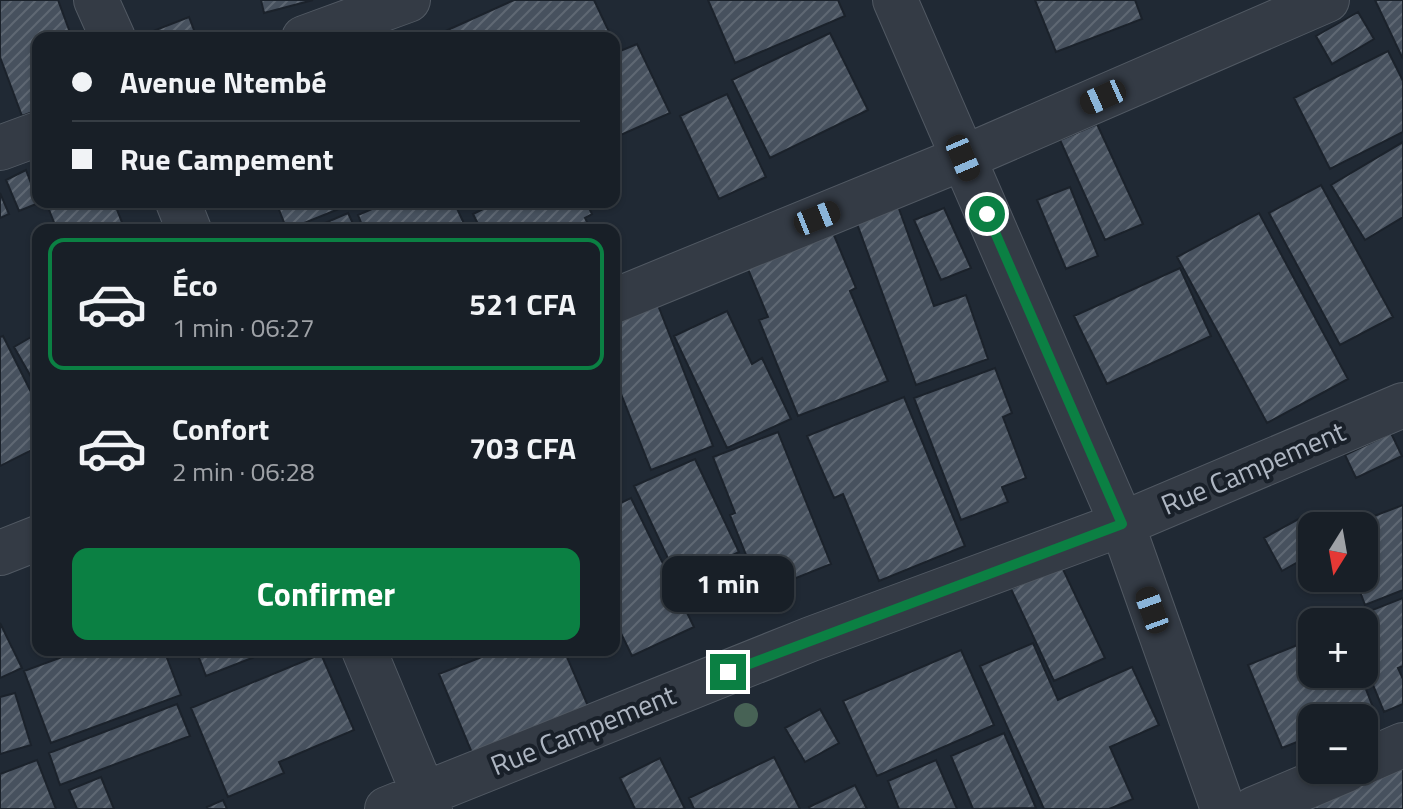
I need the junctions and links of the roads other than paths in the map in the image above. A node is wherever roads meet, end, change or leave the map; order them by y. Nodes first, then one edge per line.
1 (96, 0) edge
2 (408, 0) edge
3 (895, 0) edge
4 (1327, 0) edge
5 (110, 32) edge
6 (320, 32) edge
7 (32, 136) edge
8 (0, 148) edge
9 (963, 158) junction
10 (620, 299) edge
11 (1403, 405) edge
12 (1122, 524) junction
13 (32, 540) edge
14 (0, 553) edge
15 (366, 656) edge
16 (1403, 745) edge
17 (1378, 756) edge
18 (1313, 784) edge
19 (414, 804) edge
20 (1223, 809) edge
21 (1254, 809) edge

1 - 5 street
2 - 6 street
3 - 9 street
4 - 9 street
7 - 8 street
9 - 10 street
9 - 12 street
11 - 12 street, Rue Campement
12 - 19 street, Rue Campement
12 - 20 street
13 - 14 street
15 - 19 street
16 - 17 street
18 - 21 street

